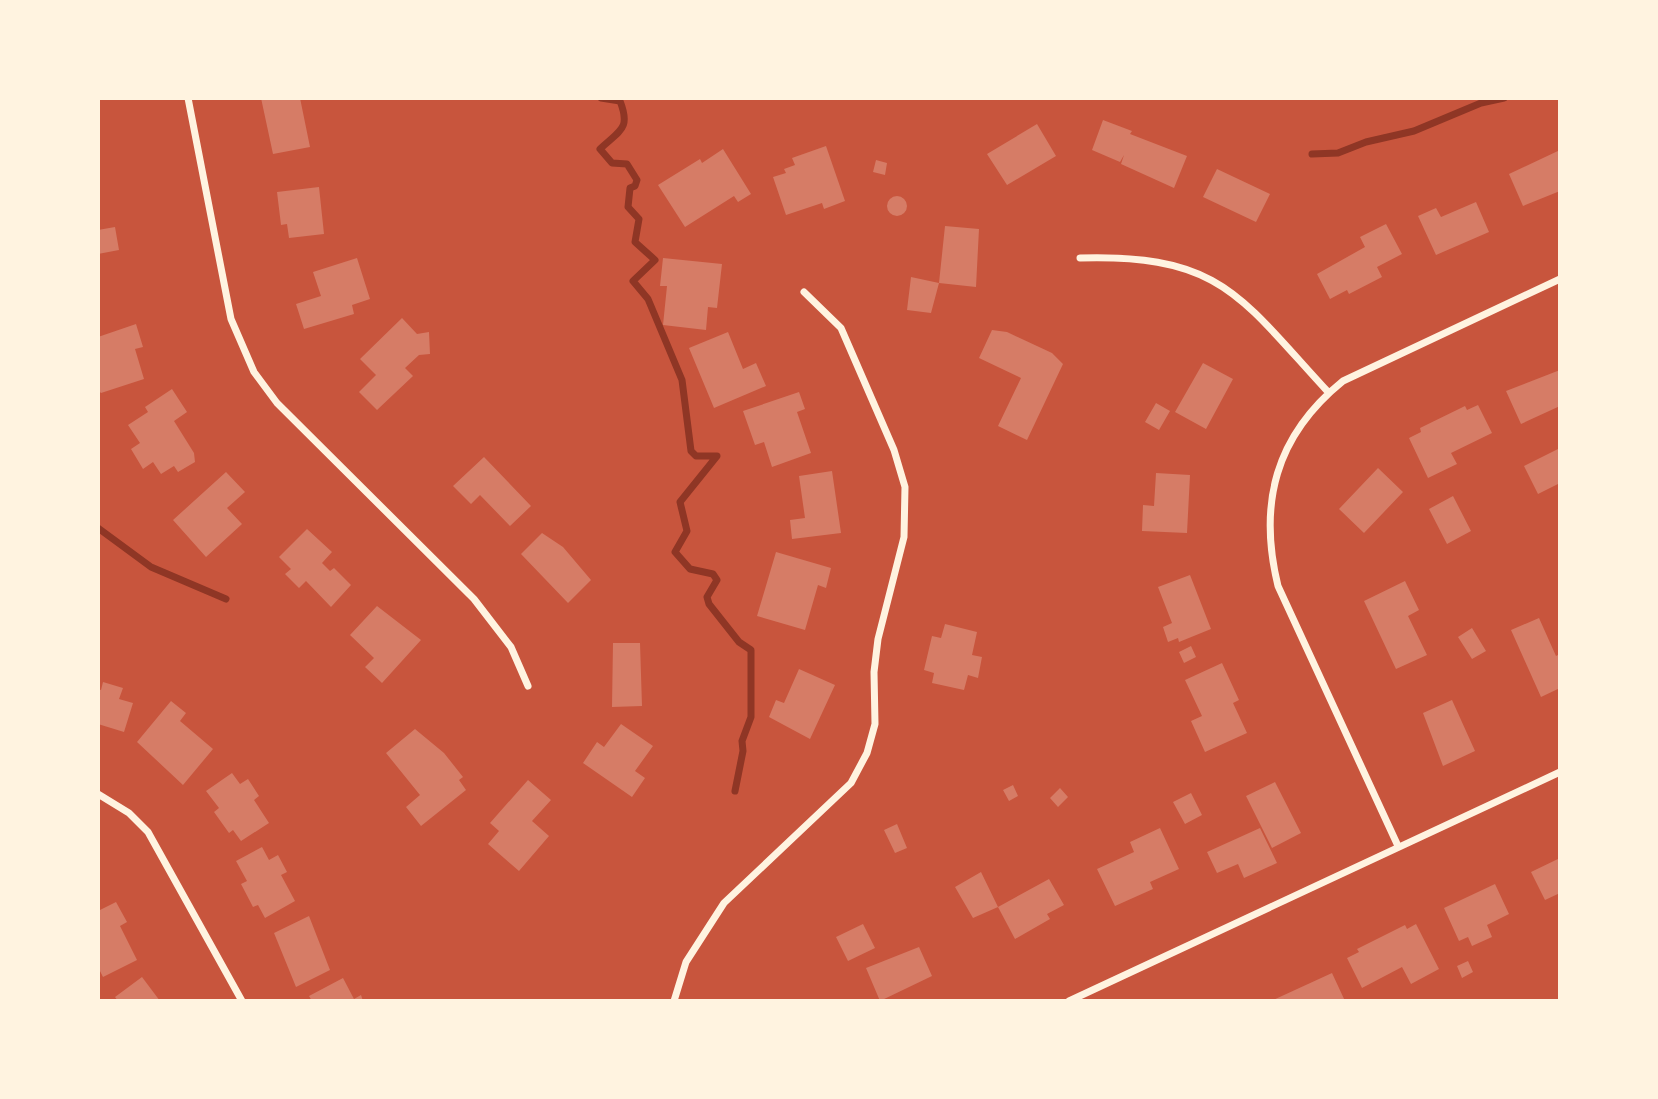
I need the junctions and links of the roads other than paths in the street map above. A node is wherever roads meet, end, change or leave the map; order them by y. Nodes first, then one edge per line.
1 (188, 98) edge
2 (1080, 258) dead end
3 (1560, 279) edge
4 (804, 292) dead end
5 (1329, 393) junction
6 (528, 686) dead end
7 (1560, 772) edge
8 (98, 794) edge
9 (1398, 846) junction
10 (242, 1001) edge
11 (674, 1001) edge
12 (1069, 1001) edge

1 - 6 street
2 - 5 street
3 - 5 street
4 - 11 street
5 - 9 street
7 - 9 street
8 - 10 street
9 - 12 street

